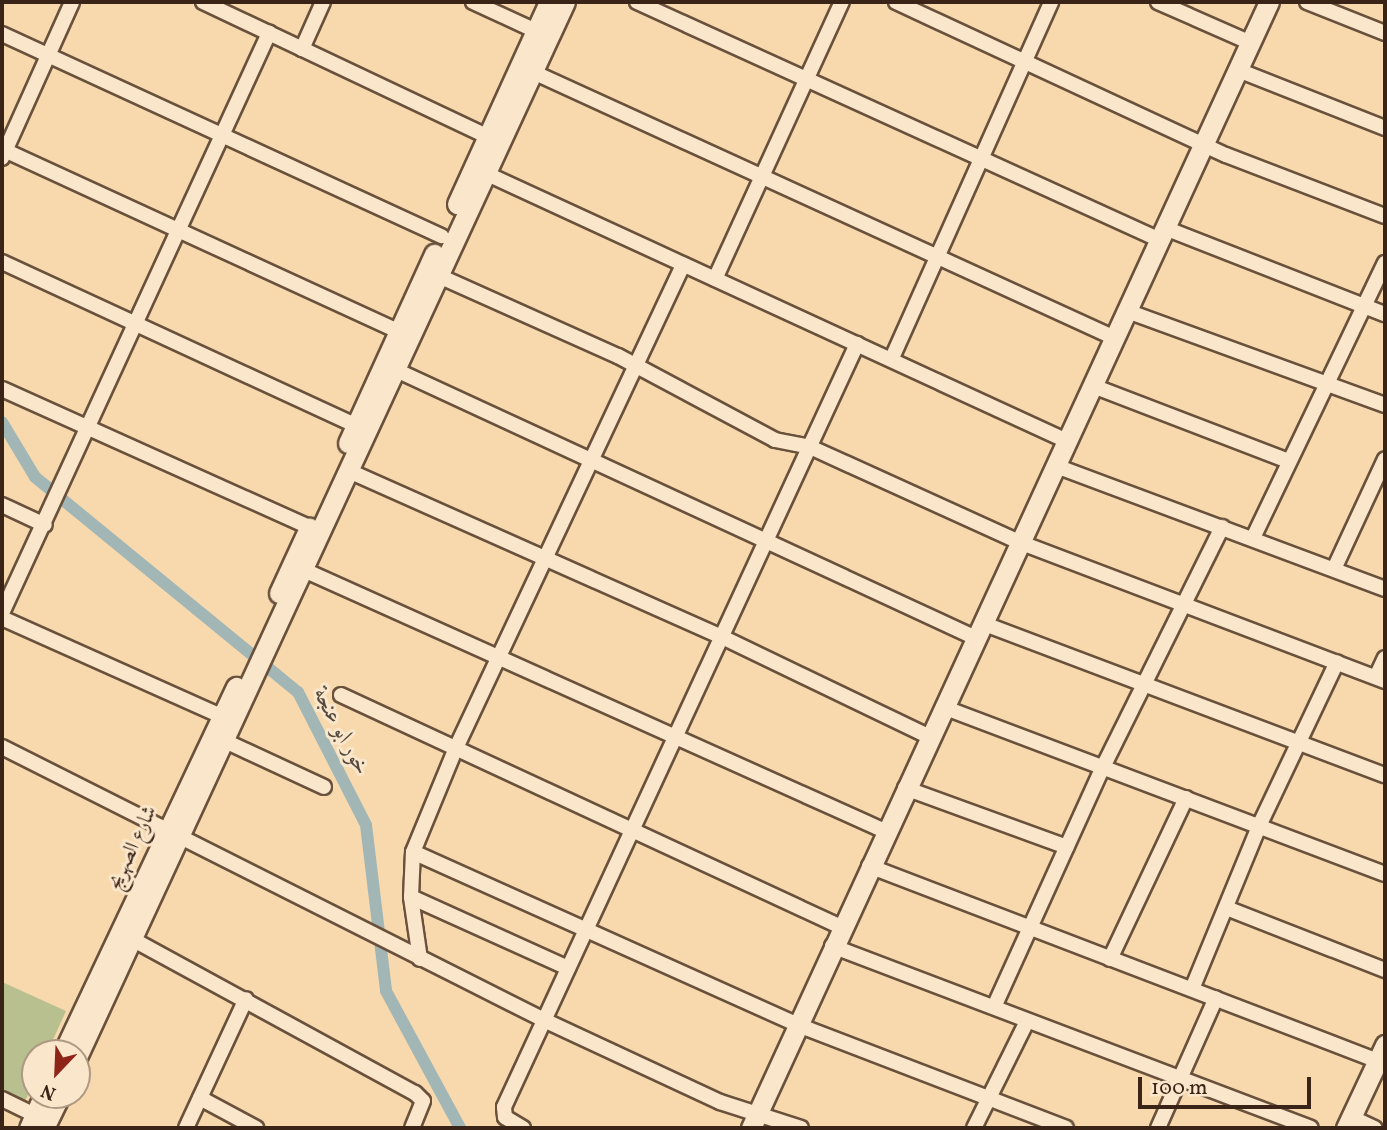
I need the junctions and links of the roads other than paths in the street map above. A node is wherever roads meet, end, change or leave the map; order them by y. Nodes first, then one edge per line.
1 (72, 2) edge
2 (203, 2) edge
3 (323, 2) edge
4 (473, 2) edge
5 (549, 2) edge
6 (565, 2) edge
7 (637, 2) edge
8 (842, 2) edge
9 (896, 2) edge
10 (1051, 2) edge
11 (1158, 2) edge
12 (1269, 2) edge
13 (1307, 2) edge
14 (536, 31) junction
15 (269, 33) junction
16 (1385, 33) edge
17 (2, 34) edge
18 (1251, 43) junction
19 (302, 49) junction
20 (48, 54) junction
21 (1026, 59) junction
22 (1238, 70) junction
23 (533, 72) junction
24 (807, 80) junction
25 (1385, 128) edge
26 (223, 135) junction
27 (488, 137) junction
28 (1203, 144) junction
29 (3, 153) edge
30 (981, 160) junction
31 (485, 173) junction
32 (762, 176) junction
33 (1385, 216) edge
34 (179, 229) junction
35 (1162, 234) junction
36 (442, 236) junction
37 (937, 256) junction
38 (2, 262) edge
39 (1385, 263) edge
40 (683, 265) junction
41 (439, 276) junction
42 (715, 279) junction
43 (1364, 306) junction
44 (1128, 311) junction
45 (1385, 314) edge
46 (136, 327) junction
47 (398, 331) junction
48 (1115, 338) junction
49 (857, 344) junction
50 (892, 359) junction
51 (638, 366) junction
52 (396, 370) junction
53 (1326, 382) junction
54 (1093, 386) junction
55 (2, 389) edge
56 (1385, 405) edge
57 (355, 425) junction
58 (88, 430) junction
59 (1067, 441) junction
60 (810, 447) junction
61 (1385, 459) edge
62 (592, 461) junction
63 (1288, 461) junction
64 (1056, 466) junction
65 (349, 471) junction
66 (2, 505) edge
67 (45, 525) junction
68 (309, 527) junction
69 (1222, 527) junction
70 (1253, 538) junction
71 (765, 540) junction
72 (1019, 542) junction
73 (545, 557) junction
74 (1334, 569) junction
75 (304, 570) junction
76 (1385, 589) edge
77 (1183, 604) junction
78 (2, 616) edge
79 (979, 630) junction
80 (720, 636) junction
81 (263, 644) junction
82 (500, 656) junction
83 (1385, 658) edge
84 (1337, 662) junction
85 (252, 667) junction
86 (1381, 679) edge
87 (1143, 683) junction
88 (341, 695) dead end
89 (943, 707) junction
90 (221, 716) junction
91 (674, 736) junction
92 (928, 736) junction
93 (225, 741) junction
94 (1298, 742) junction
95 (2, 747) edge
96 (455, 750) junction
97 (1103, 767) junction
98 (1385, 775) edge
99 (324, 787) dead end
100 (905, 788) junction
101 (1186, 798) junction
102 (1260, 824) junction
103 (885, 831) junction
104 (174, 832) junction
105 (630, 832) junction
106 (1067, 847) junction
107 (413, 852) junction
108 (869, 866) junction
109 (1385, 874) edge
110 (411, 897) junction
111 (1228, 909) junction
112 (841, 927) junction
113 (585, 928) junction
114 (1031, 930) junction
115 (132, 939) junction
116 (832, 946) junction
117 (420, 959) junction
118 (1110, 959) junction
119 (568, 968) junction
120 (1385, 970) edge
121 (1192, 989) junction
122 (246, 999) junction
123 (1216, 999) junction
124 (994, 1007) junction
125 (544, 1020) junction
126 (1027, 1020) junction
127 (798, 1025) junction
128 (70, 1039) edge
129 (86, 1039) edge
130 (1381, 1053) edge
131 (1181, 1077) junction
132 (200, 1098) junction
133 (989, 1098) junction
134 (2, 1099) edge
135 (48, 1109) edge
136 (755, 1121) edge
137 (1349, 1123) edge
138 (36, 1124) edge
139 (186, 1128) edge
140 (256, 1128) edge
141 (412, 1128) edge
142 (523, 1128) edge
143 (801, 1128) edge
144 (974, 1128) edge
145 (1066, 1128) edge
146 (1158, 1128) edge
147 (1311, 1128) edge
148 (1375, 1128) edge

1 - 20 street
2 - 15 street
3 - 19 street
4 - 14 street
5 - 14 main road
6 - 23 main road
7 - 24 street
8 - 24 street
9 - 21 street
10 - 21 street
11 - 18 street
12 - 18 main road
13 - 16 street
14 - 27 main road
15 - 19 street
15 - 26 street
17 - 20 street
18 - 22 main road
19 - 27 street
20 - 26 street
20 - 29 street
21 - 28 street
21 - 30 street
22 - 25 street
22 - 28 main road
23 - 31 main road
23 - 32 street
24 - 30 street
24 - 32 street
26 - 34 street
26 - 36 street
27 - 36 main road
28 - 33 street
28 - 35 main road
29 - 34 street
30 - 35 street
30 - 37 street
31 - 40 street
31 - 41 main road
32 - 37 street
32 - 42 street
34 - 46 street
34 - 47 street
35 - 43 street
35 - 44 main road
36 - 47 main road
37 - 48 street
37 - 50 street
38 - 46 street
39 - 43 street
40 - 42 street
40 - 51 street
41 - 51 street
41 - 52 main road
42 - 49 street
43 - 45 street
43 - 53 street
44 - 48 main road
44 - 53 street
46 - 57 street
46 - 58 street
47 - 57 main road
48 - 54 main road
49 - 50 street
49 - 60 street
50 - 59 street
51 - 60 street
51 - 62 street
52 - 62 street
52 - 65 main road
53 - 56 street
53 - 63 street
54 - 59 main road
54 - 63 street
55 - 58 street
57 - 68 main road
58 - 67 street
58 - 68 street
59 - 64 main road
60 - 71 street
60 - 72 street
61 - 74 street
62 - 71 street
62 - 73 street
63 - 70 street
64 - 69 street
64 - 72 main road
65 - 73 street
65 - 75 main road
66 - 67 street
67 - 78 street
68 - 81 main road
69 - 70 street
69 - 77 street
70 - 74 street
71 - 79 street
71 - 80 street
72 - 77 street
72 - 79 main road
73 - 80 street
73 - 82 street
74 - 76 street
75 - 81 main road
75 - 82 street
77 - 84 street
77 - 87 street
78 - 90 street
79 - 87 street
79 - 89 main road
80 - 91 street
80 - 92 street
81 - 85 main road
82 - 91 street
82 - 96 street
83 - 86 street
84 - 86 street
84 - 94 street
85 - 90 main road, شارع الصهريج
85 - 93 main road, شارع الصهريج
87 - 94 street
87 - 97 street
88 - 96 street
89 - 92 main road
89 - 97 street
90 - 104 main road, شارع الصهريج
91 - 103 street
91 - 105 street
92 - 100 main road
93 - 99 street
93 - 104 main road, شارع الصهريج
94 - 98 street
94 - 102 street
95 - 104 street
96 - 105 street
96 - 107 street
97 - 101 street
97 - 106 street
100 - 103 main road
100 - 106 street
101 - 102 street
101 - 118 street
102 - 109 street
102 - 111 street
103 - 108 main road
104 - 115 main road, شارع الصهريج
104 - 117 street
104 - 128 main road, شارع الصهريج
105 - 112 street
105 - 113 street
106 - 114 street
107 - 110 street
107 - 113 street
108 - 112 main road
108 - 114 street
110 - 117 street
110 - 119 street
111 - 120 street
111 - 121 street
112 - 116 main road
113 - 119 street
113 - 127 street
114 - 118 street
114 - 124 street
115 - 122 street
115 - 129 main road, شارع الصهريج
116 - 124 street
116 - 127 main road
117 - 125 street
118 - 121 street
119 - 125 street
121 - 123 street
122 - 132 street
122 - 141 street
123 - 130 street
123 - 131 street
124 - 126 street
125 - 136 street
125 - 142 street
126 - 131 street
126 - 133 street
127 - 133 street
127 - 136 main road
130 - 137 main road
131 - 146 street
131 - 147 street
132 - 139 street
132 - 140 street
133 - 144 street
133 - 145 street
134 - 138 street
135 - 138 main road
136 - 143 street
137 - 148 street

